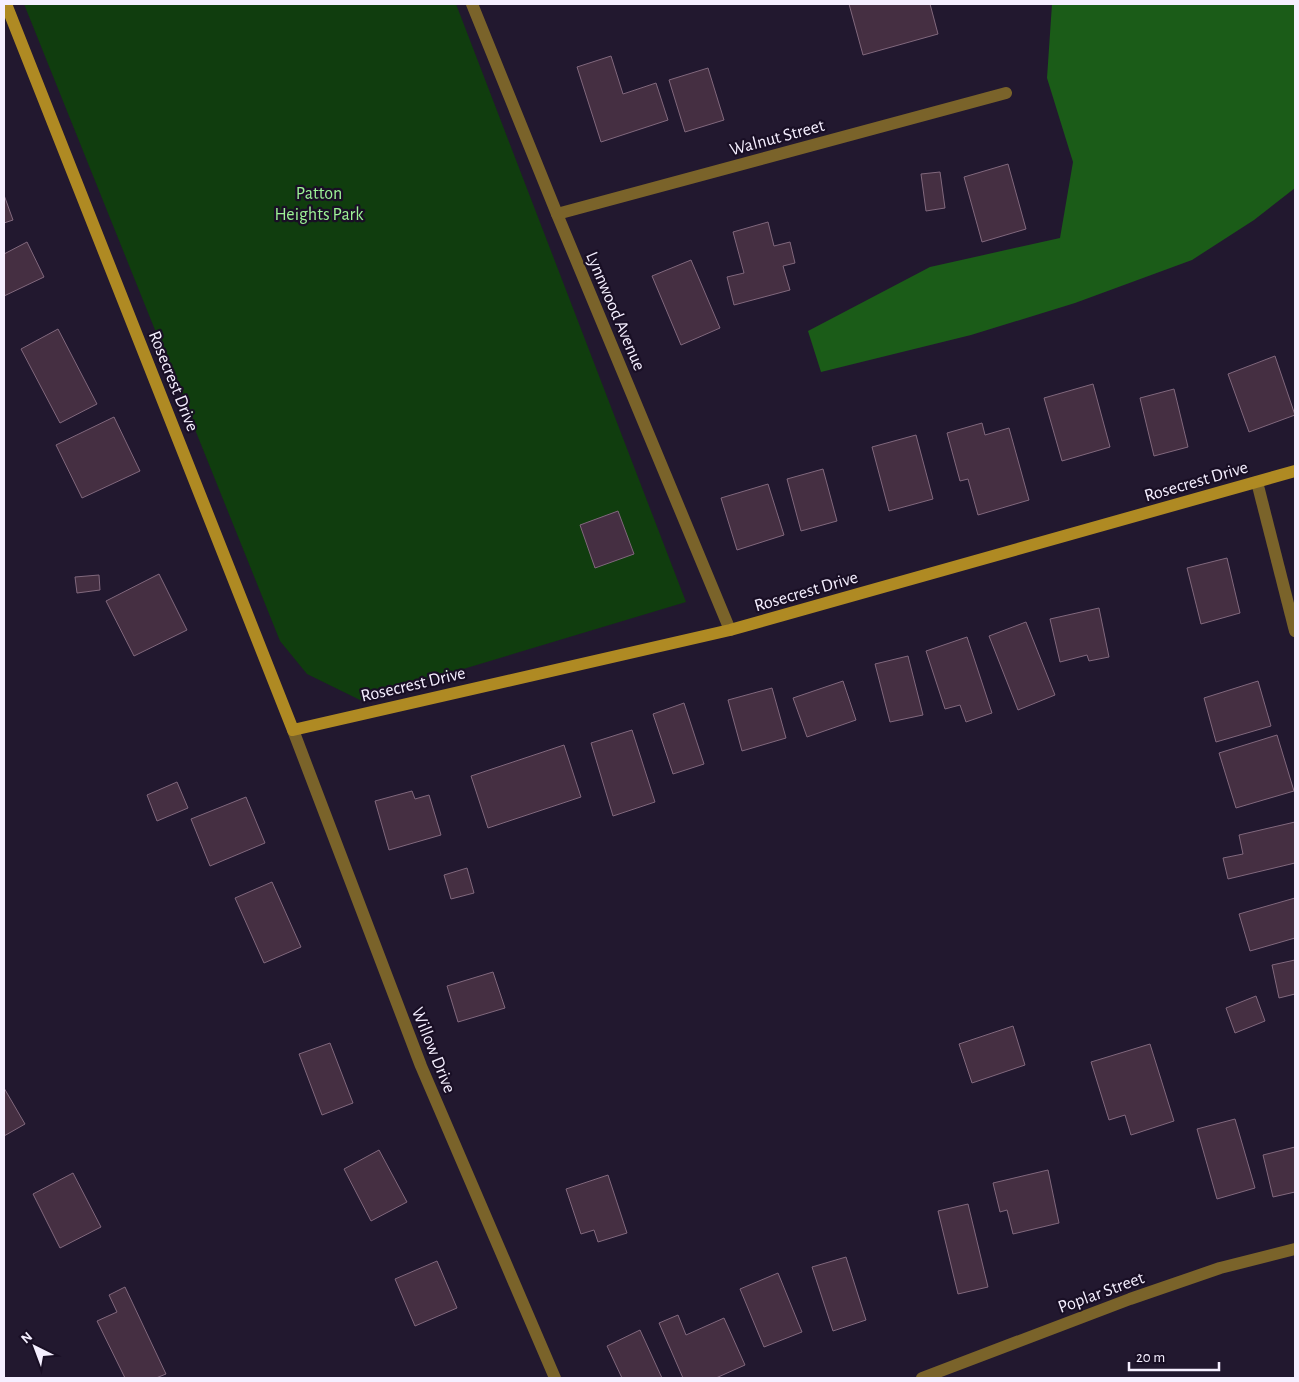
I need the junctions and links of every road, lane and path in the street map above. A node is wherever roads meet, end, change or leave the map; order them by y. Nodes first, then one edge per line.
1 (6, 4) edge
2 (472, 4) edge
3 (1006, 93) dead end
4 (557, 214) junction
5 (1295, 471) edge
6 (1258, 482) junction
7 (730, 630) junction
8 (1295, 631) edge
9 (293, 730) junction
10 (1295, 1250) edge
11 (555, 1378) edge
12 (922, 1378) edge

1 - 9 street, Rosecrest Drive
2 - 4 street, Lynnwood Avenue
3 - 4 street, Walnut Street
4 - 7 street, Lynnwood Avenue
5 - 6 street, Rosecrest Drive
6 - 7 street, Rosecrest Drive
6 - 8 street
7 - 9 street, Rosecrest Drive
9 - 11 street, Willow Drive
10 - 12 street, Poplar Street

